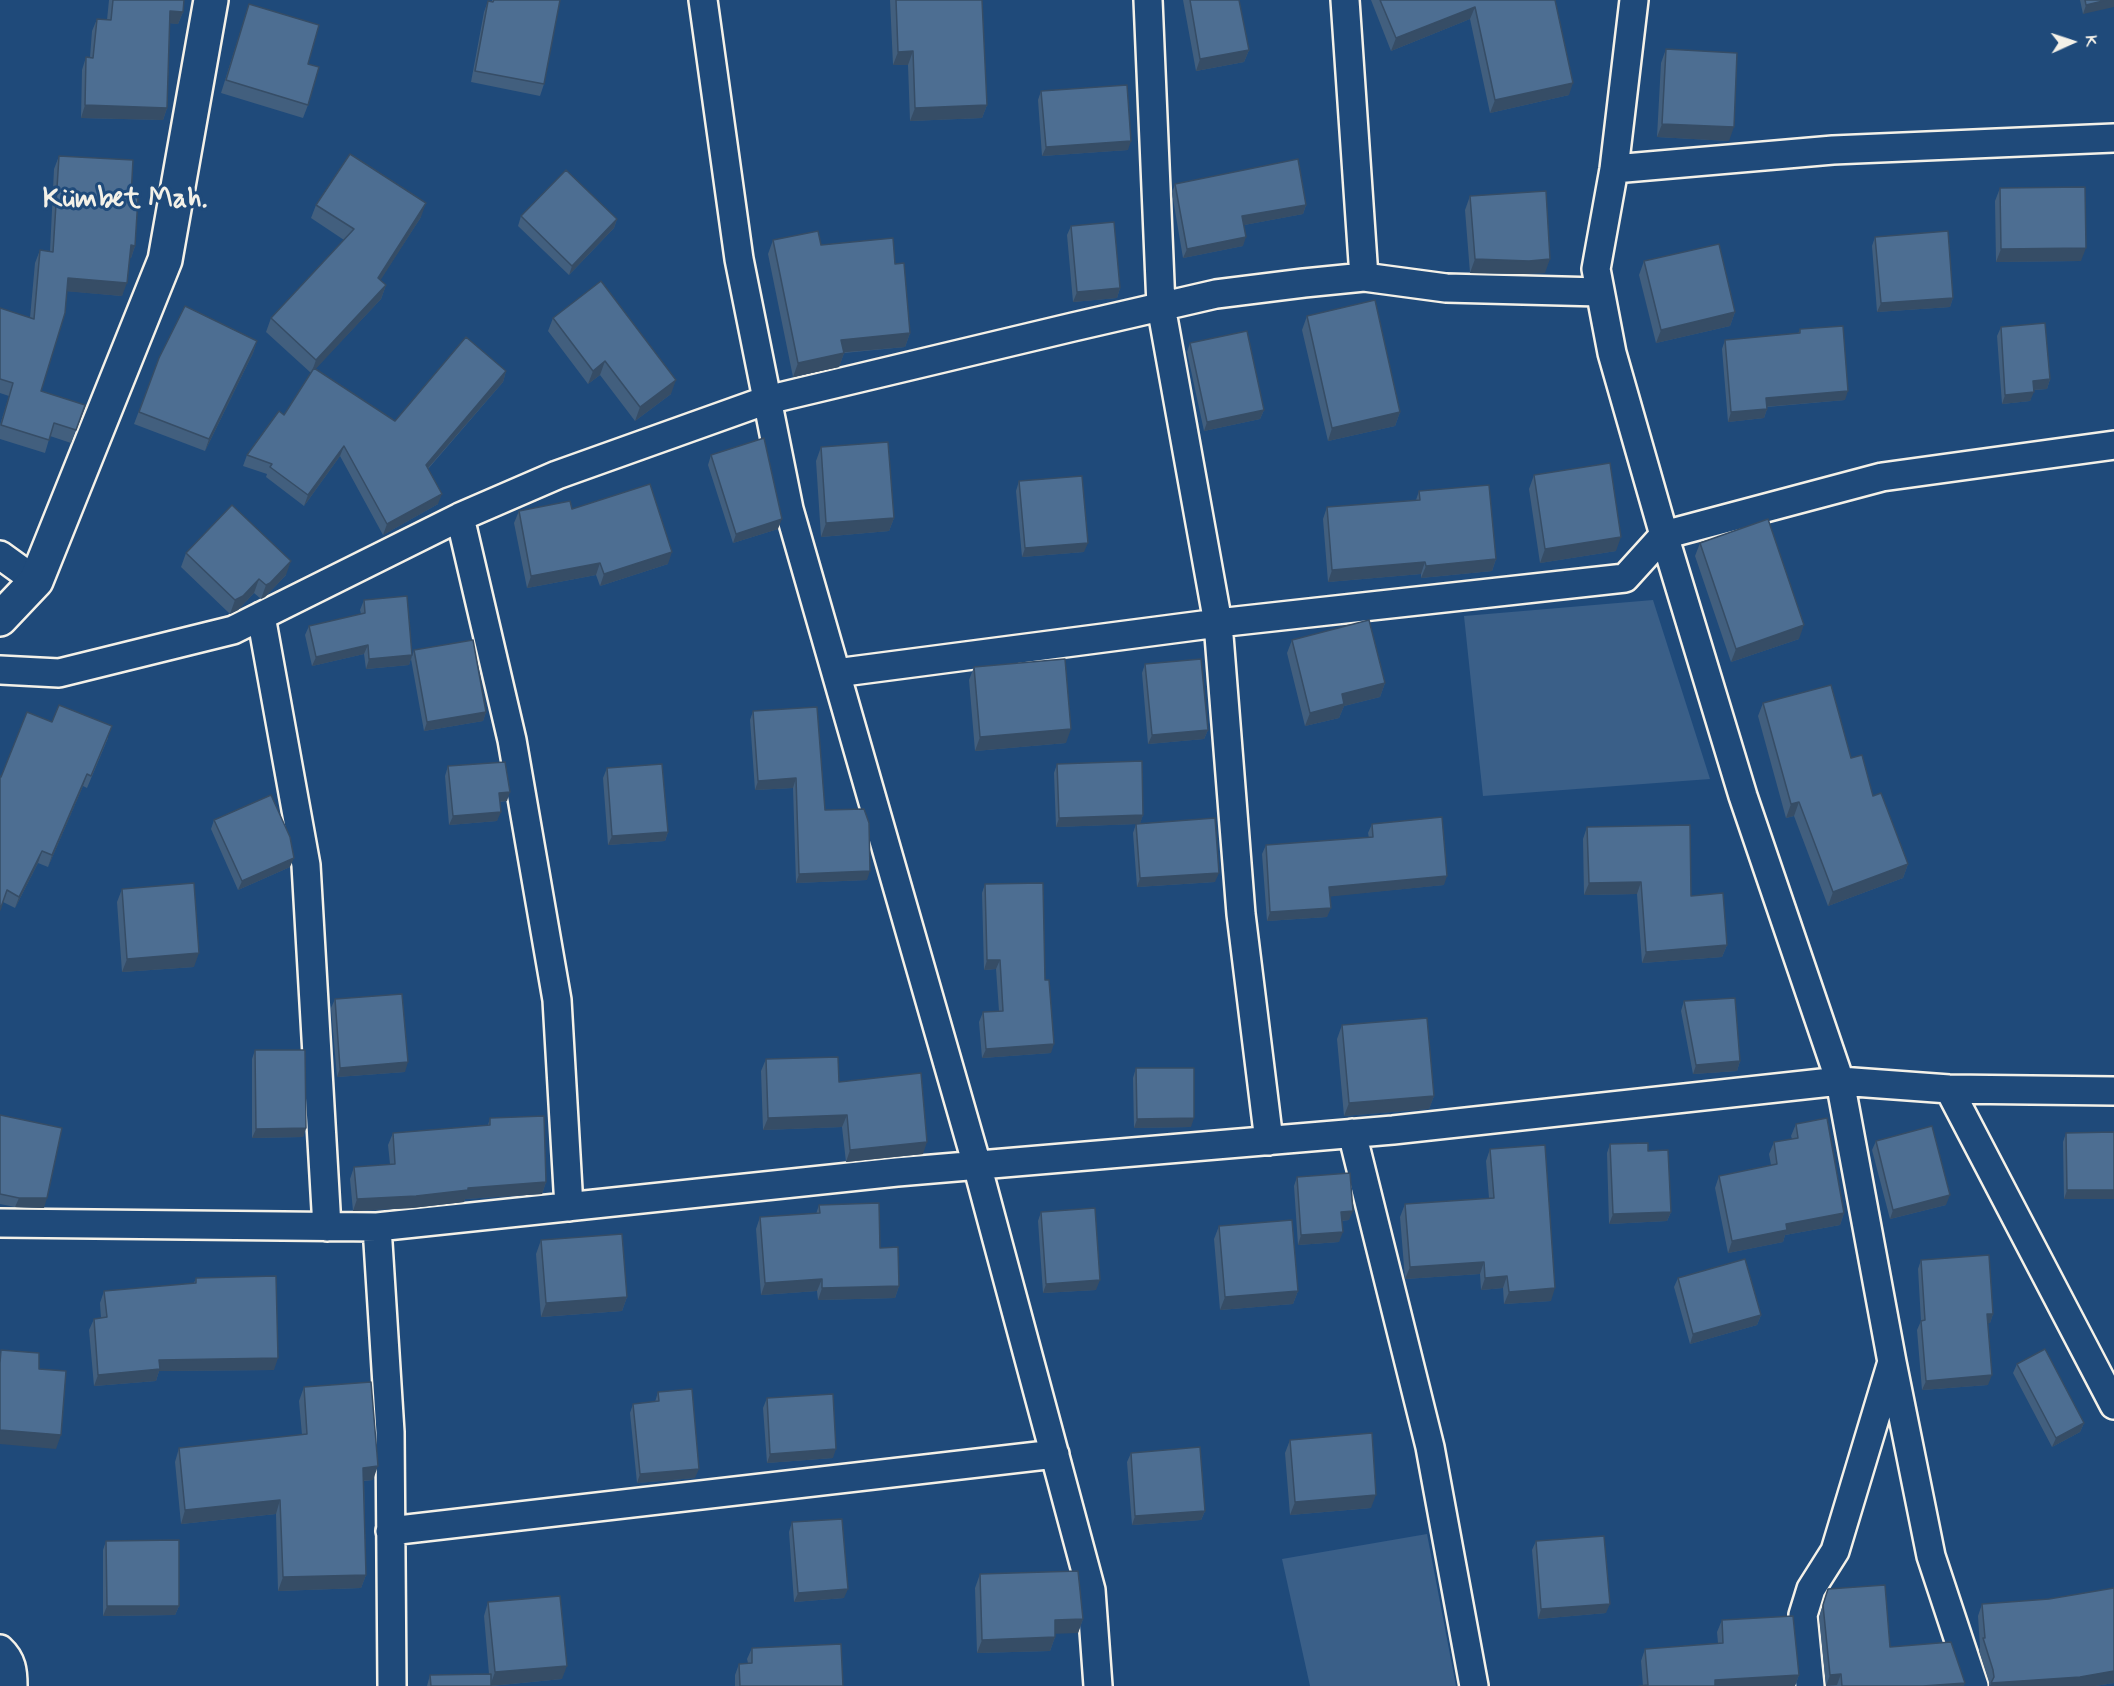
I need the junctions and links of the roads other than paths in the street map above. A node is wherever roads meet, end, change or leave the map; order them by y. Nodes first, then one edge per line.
1 (212, 0) edge
2 (703, 0) edge
3 (1148, 0) edge
4 (1345, 0) edge
5 (1634, 0) edge
6 (2114, 138) edge
7 (1614, 169) junction
8 (1364, 277) junction
9 (1600, 292) junction
10 (1161, 306) junction
11 (767, 400) junction
12 (2114, 445) edge
13 (460, 517) junction
14 (1664, 535) junction
15 (0, 555) edge
16 (36, 581) junction
17 (261, 616) junction
18 (0, 619) edge
19 (1218, 623) junction
20 (0, 670) edge
21 (836, 673) junction
22 (1840, 1081) junction
23 (1949, 1089) junction
24 (2114, 1091) edge
25 (1352, 1133) junction
26 (1269, 1141) junction
27 (977, 1165) junction
28 (569, 1207) junction
29 (0, 1223) edge
30 (327, 1227) junction
31 (377, 1227) junction
32 (1892, 1362) junction
33 (2114, 1405) edge
34 (1054, 1454) junction
35 (390, 1531) junction
36 (0, 1649) edge
37 (13, 1686) edge
38 (392, 1686) edge
39 (1098, 1686) edge
40 (1474, 1686) edge
41 (1810, 1686) edge
42 (1974, 1686) edge

1 - 16 street
2 - 11 street
3 - 10 street
4 - 8 street
5 - 7 street
6 - 7 street
7 - 9 street
8 - 9 street
8 - 10 street
9 - 14 street
10 - 11 street
10 - 19 street
11 - 13 street
11 - 21 street
12 - 14 street
13 - 17 street
13 - 28 street
14 - 19 street
14 - 22 street
15 - 16 street
16 - 18 street
17 - 20 street
17 - 30 street
19 - 21 street
19 - 26 street
21 - 27 street
22 - 23 street
22 - 25 street
22 - 32 street
23 - 24 street
23 - 33 street
25 - 26 street
25 - 40 street
26 - 27 street
27 - 28 street
27 - 34 street
28 - 31 street
29 - 30 street
30 - 31 street
31 - 35 street
32 - 41 street
32 - 42 street
34 - 35 street
34 - 39 street
35 - 38 street
36 - 37 street

